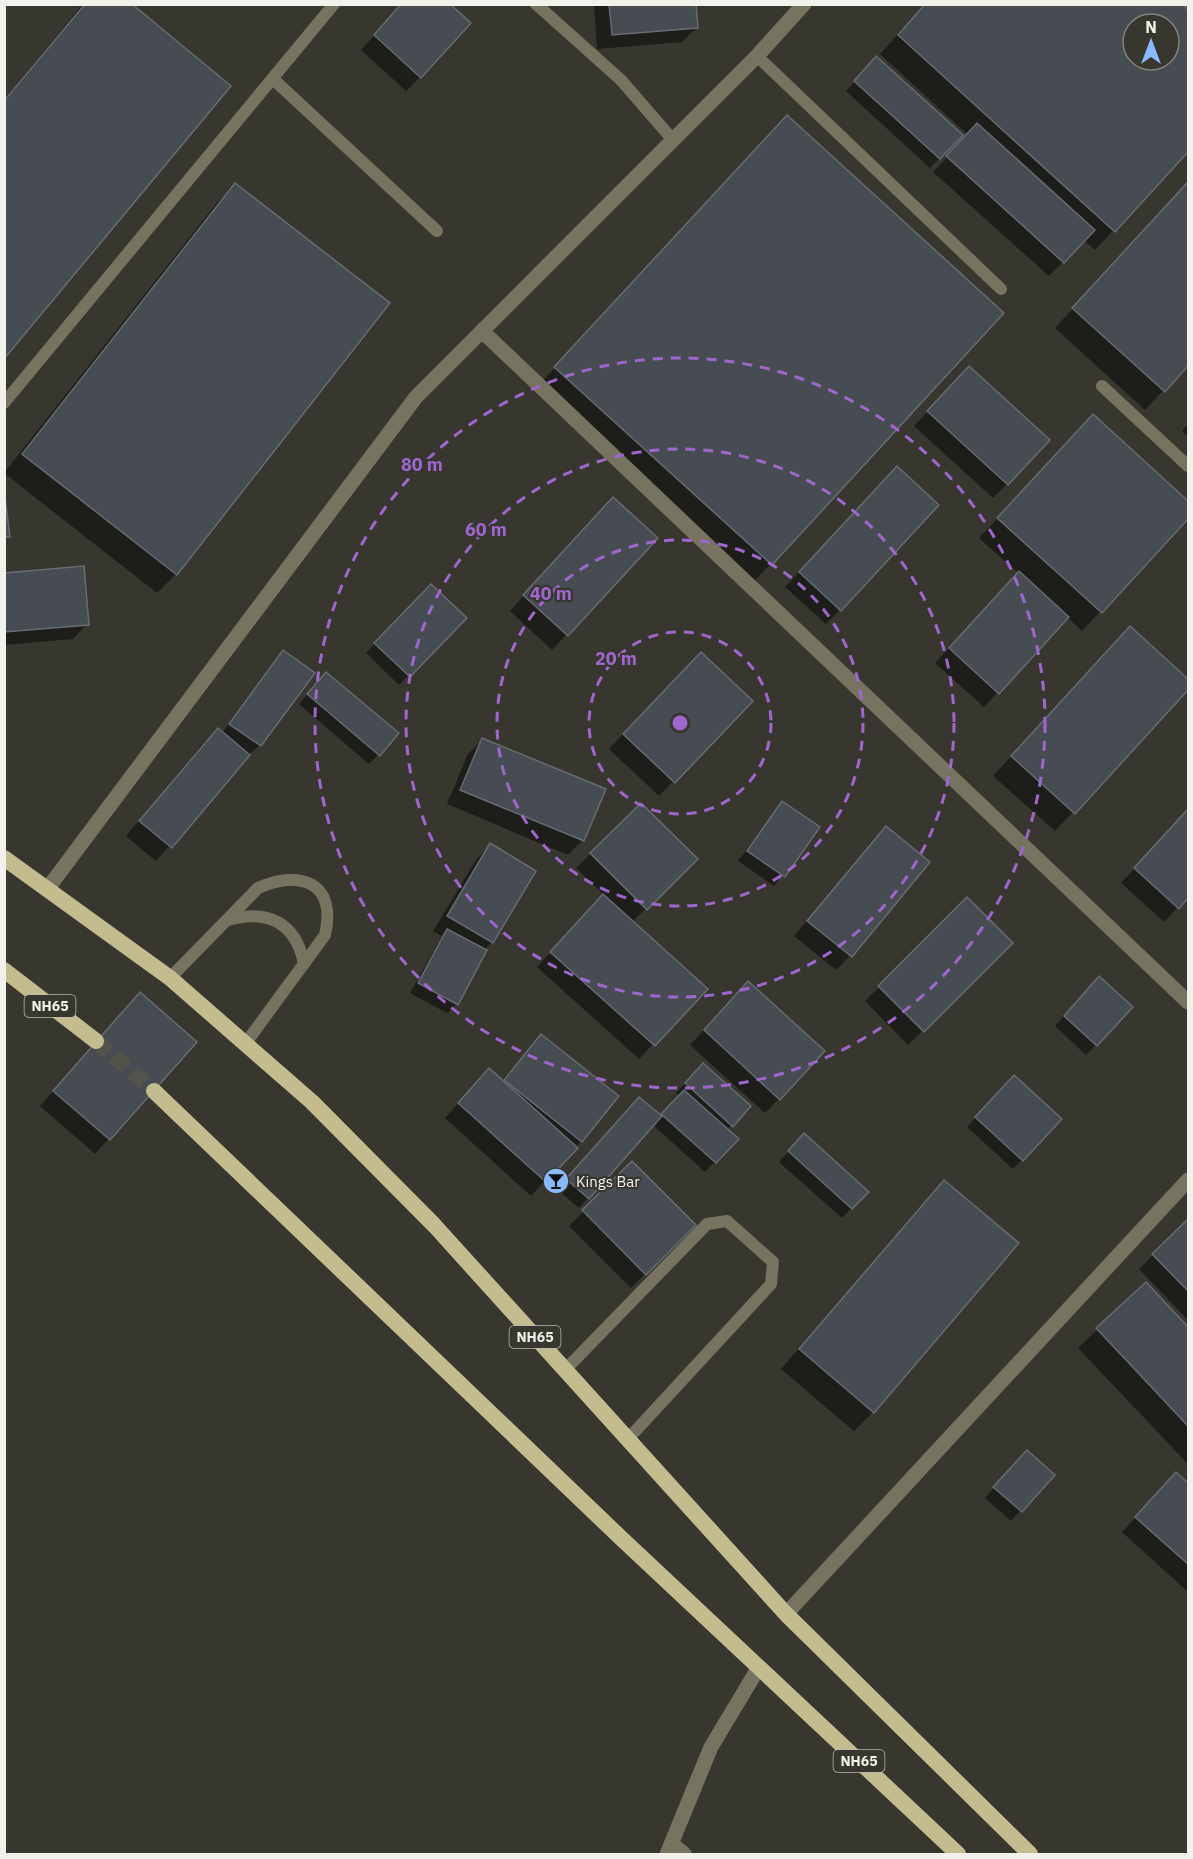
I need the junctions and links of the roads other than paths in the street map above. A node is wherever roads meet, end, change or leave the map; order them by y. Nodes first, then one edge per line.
1 (334, 4) edge
2 (536, 4) edge
3 (804, 4) edge
4 (757, 56) junction
5 (273, 79) junction
6 (673, 140) junction
7 (437, 231) dead end
8 (1001, 289) dead end
9 (482, 331) junction
10 (1102, 386) dead end
11 (4, 403) edge
12 (1188, 466) edge
13 (4, 858) edge
14 (48, 888) junction
15 (226, 921) junction
16 (304, 964) junction
17 (4, 970) edge
18 (170, 978) junction
19 (1188, 1002) edge
20 (96, 1041) tunnel mouth
21 (245, 1044) junction
22 (154, 1091) tunnel mouth
23 (1188, 1180) edge
24 (566, 1370) junction
25 (628, 1439) junction
26 (786, 1614) junction
27 (759, 1667) junction
28 (669, 1849) edge
29 (684, 1854) edge
30 (958, 1854) edge
31 (1030, 1854) edge

1 - 5 lane
2 - 6 lane
3 - 4 street
4 - 6 street
4 - 8 lane
5 - 7 lane
5 - 11 lane
6 - 9 street
9 - 14 street
9 - 19 street
10 - 12 lane
13 - 14 highway, NH65
14 - 18 highway, NH65
15 - 16 lane
15 - 16 lane
15 - 18 lane
16 - 21 lane
17 - 20 highway, NH65
18 - 21 highway, NH65
21 - 24 highway, NH65
22 - 27 highway, NH65
23 - 26 street
24 - 25 highway, NH65
24 - 25 lane
25 - 26 highway, NH65
26 - 31 highway, NH65
27 - 28 street
27 - 30 highway, NH65
28 - 29 street

